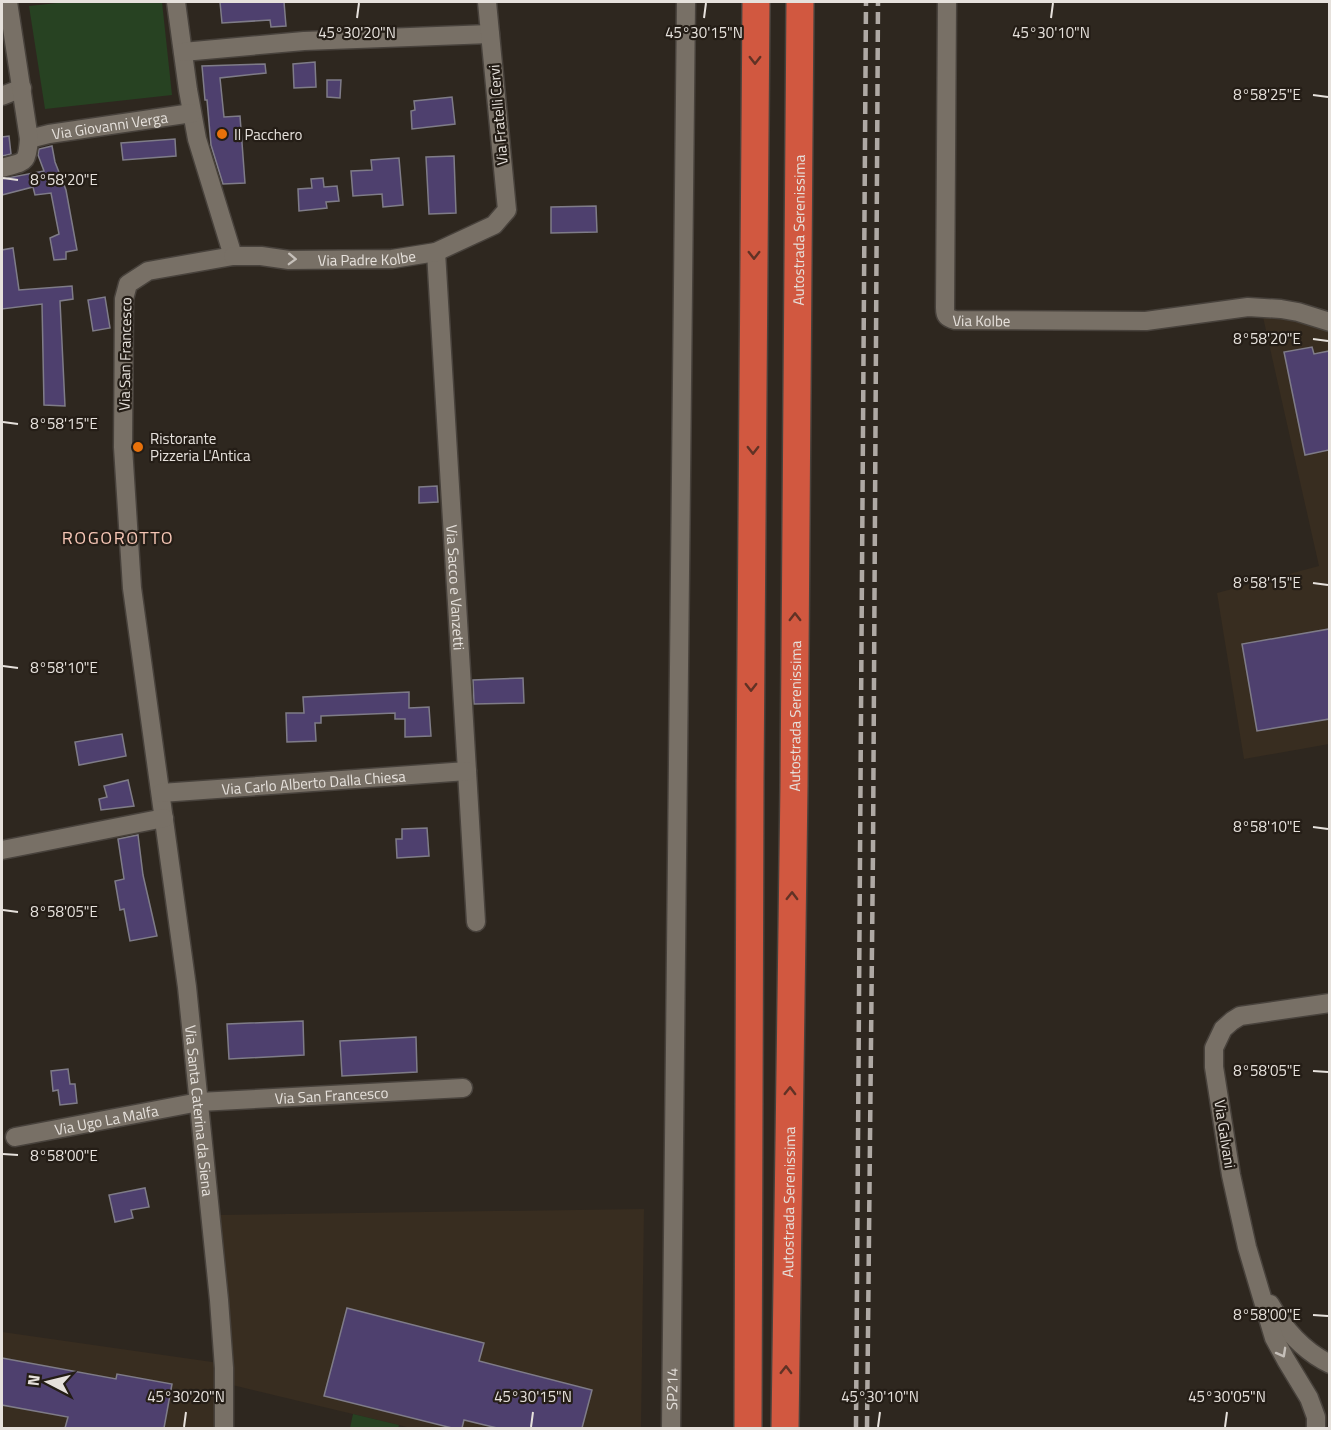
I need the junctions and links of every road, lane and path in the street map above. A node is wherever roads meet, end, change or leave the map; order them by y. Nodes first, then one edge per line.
1 (8, 2) edge
2 (176, 2) edge
3 (487, 2) edge
4 (686, 2) edge
5 (756, 2) edge
6 (800, 2) edge
7 (947, 2) edge
8 (490, 34) junction
9 (183, 52) junction
10 (22, 88) junction
11 (2, 96) edge
12 (192, 113) junction
13 (29, 139) junction
14 (2, 168) edge
15 (494, 225) joint
16 (436, 252) junction
17 (233, 256) junction
18 (1329, 322) edge
19 (467, 771) junction
20 (161, 794) junction
21 (164, 818) junction
22 (2, 850) edge
23 (476, 922) dead end
24 (1329, 1002) edge
25 (463, 1088) dead end
26 (199, 1102) junction
27 (15, 1137) dead end
28 (1257, 1278) junction
29 (1329, 1364) edge
30 (1329, 1409) edge
31 (224, 1428) edge
32 (671, 1428) edge
33 (748, 1428) edge
34 (785, 1428) edge
35 (1317, 1428) edge

1 - 10 street
2 - 9 street
3 - 8 street, Via Fratelli Cervi
4 - 32 street, SP214 / SP214
5 -> 33 highway
34 -> 6 highway, Autostrada Serenissima
7 - 18 street, Via Kolbe
8 - 9 street
8 - 15 street, Via Fratelli Cervi
9 - 12 street
10 - 11 street
10 - 13 street
12 - 13 street, Via Giovanni Verga
12 - 17 street
13 - 14 street
15 - 16 street, Via Padre Kolbe
17 -> 16 street, Via Padre Kolbe
16 - 19 street, Via Sacco e Vanzetti
17 - 20 street, Via San Francesco
19 - 20 street, Via Carlo Alberto Dalla Chiesa
19 - 23 street, Via Sacco e Vanzetti
20 - 21 street, Via Santa Caterina da Siena
21 - 22 street
21 - 26 street, Via Santa Caterina da Siena
24 - 28 street, Via Galvani
25 - 26 street, Via San Francesco
26 - 27 street, Via Ugo La Malfa
26 - 31 street, Via Santa Caterina da Siena
28 - 29 street, Via Galvani
28 -> 35 street, Via Galvani
30 - 35 street

